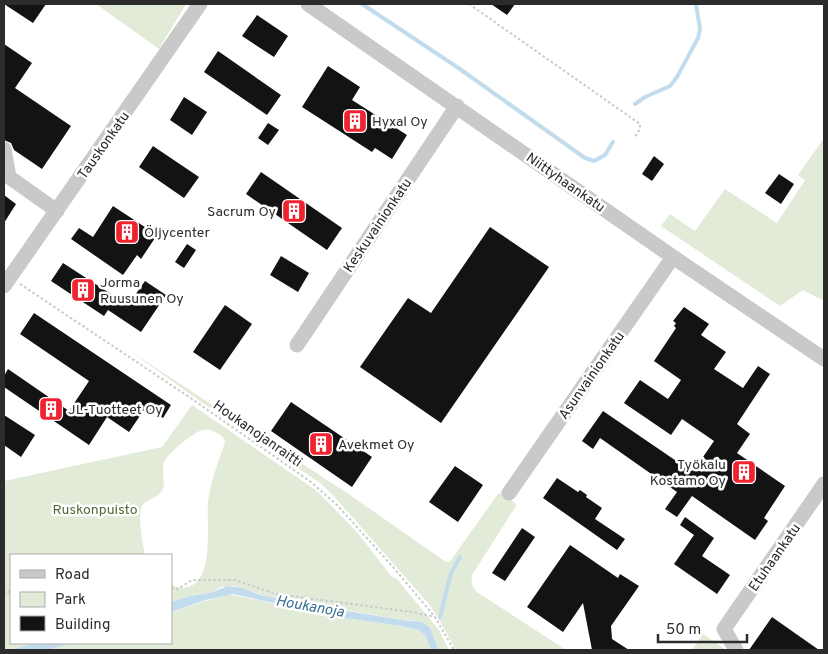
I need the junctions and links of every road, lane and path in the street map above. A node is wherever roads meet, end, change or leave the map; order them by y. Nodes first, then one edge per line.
1 (200, 4) edge
2 (308, 4) edge
3 (469, 4) edge
4 (457, 106) junction
5 (635, 137) dead end
6 (4, 149) edge
7 (57, 210) junction
8 (673, 257) junction
9 (7, 282) edge
10 (296, 345) dead end
11 (824, 359) edge
12 (824, 484) edge
13 (509, 494) dead end
14 (172, 588) edge
15 (435, 617) junction
16 (454, 650) edge
17 (736, 650) edge

1 - 7 street, Tauskonkatu
2 - 4 street, Niittyhaankatu
3 - 5 path
4 - 8 street, Niittyhaankatu
4 - 10 street, Keskuvainionkatu
6 - 7 street
7 - 9 street, Tauskonkatu
8 - 11 street, Niittyhaankatu
8 - 13 street, Asunvainionkatu
9 - 15 path, Houkanojanraitti
12 - 17 street, Etuhaankatu
14 - 15 path
15 - 16 path, Houkanojanraitti

